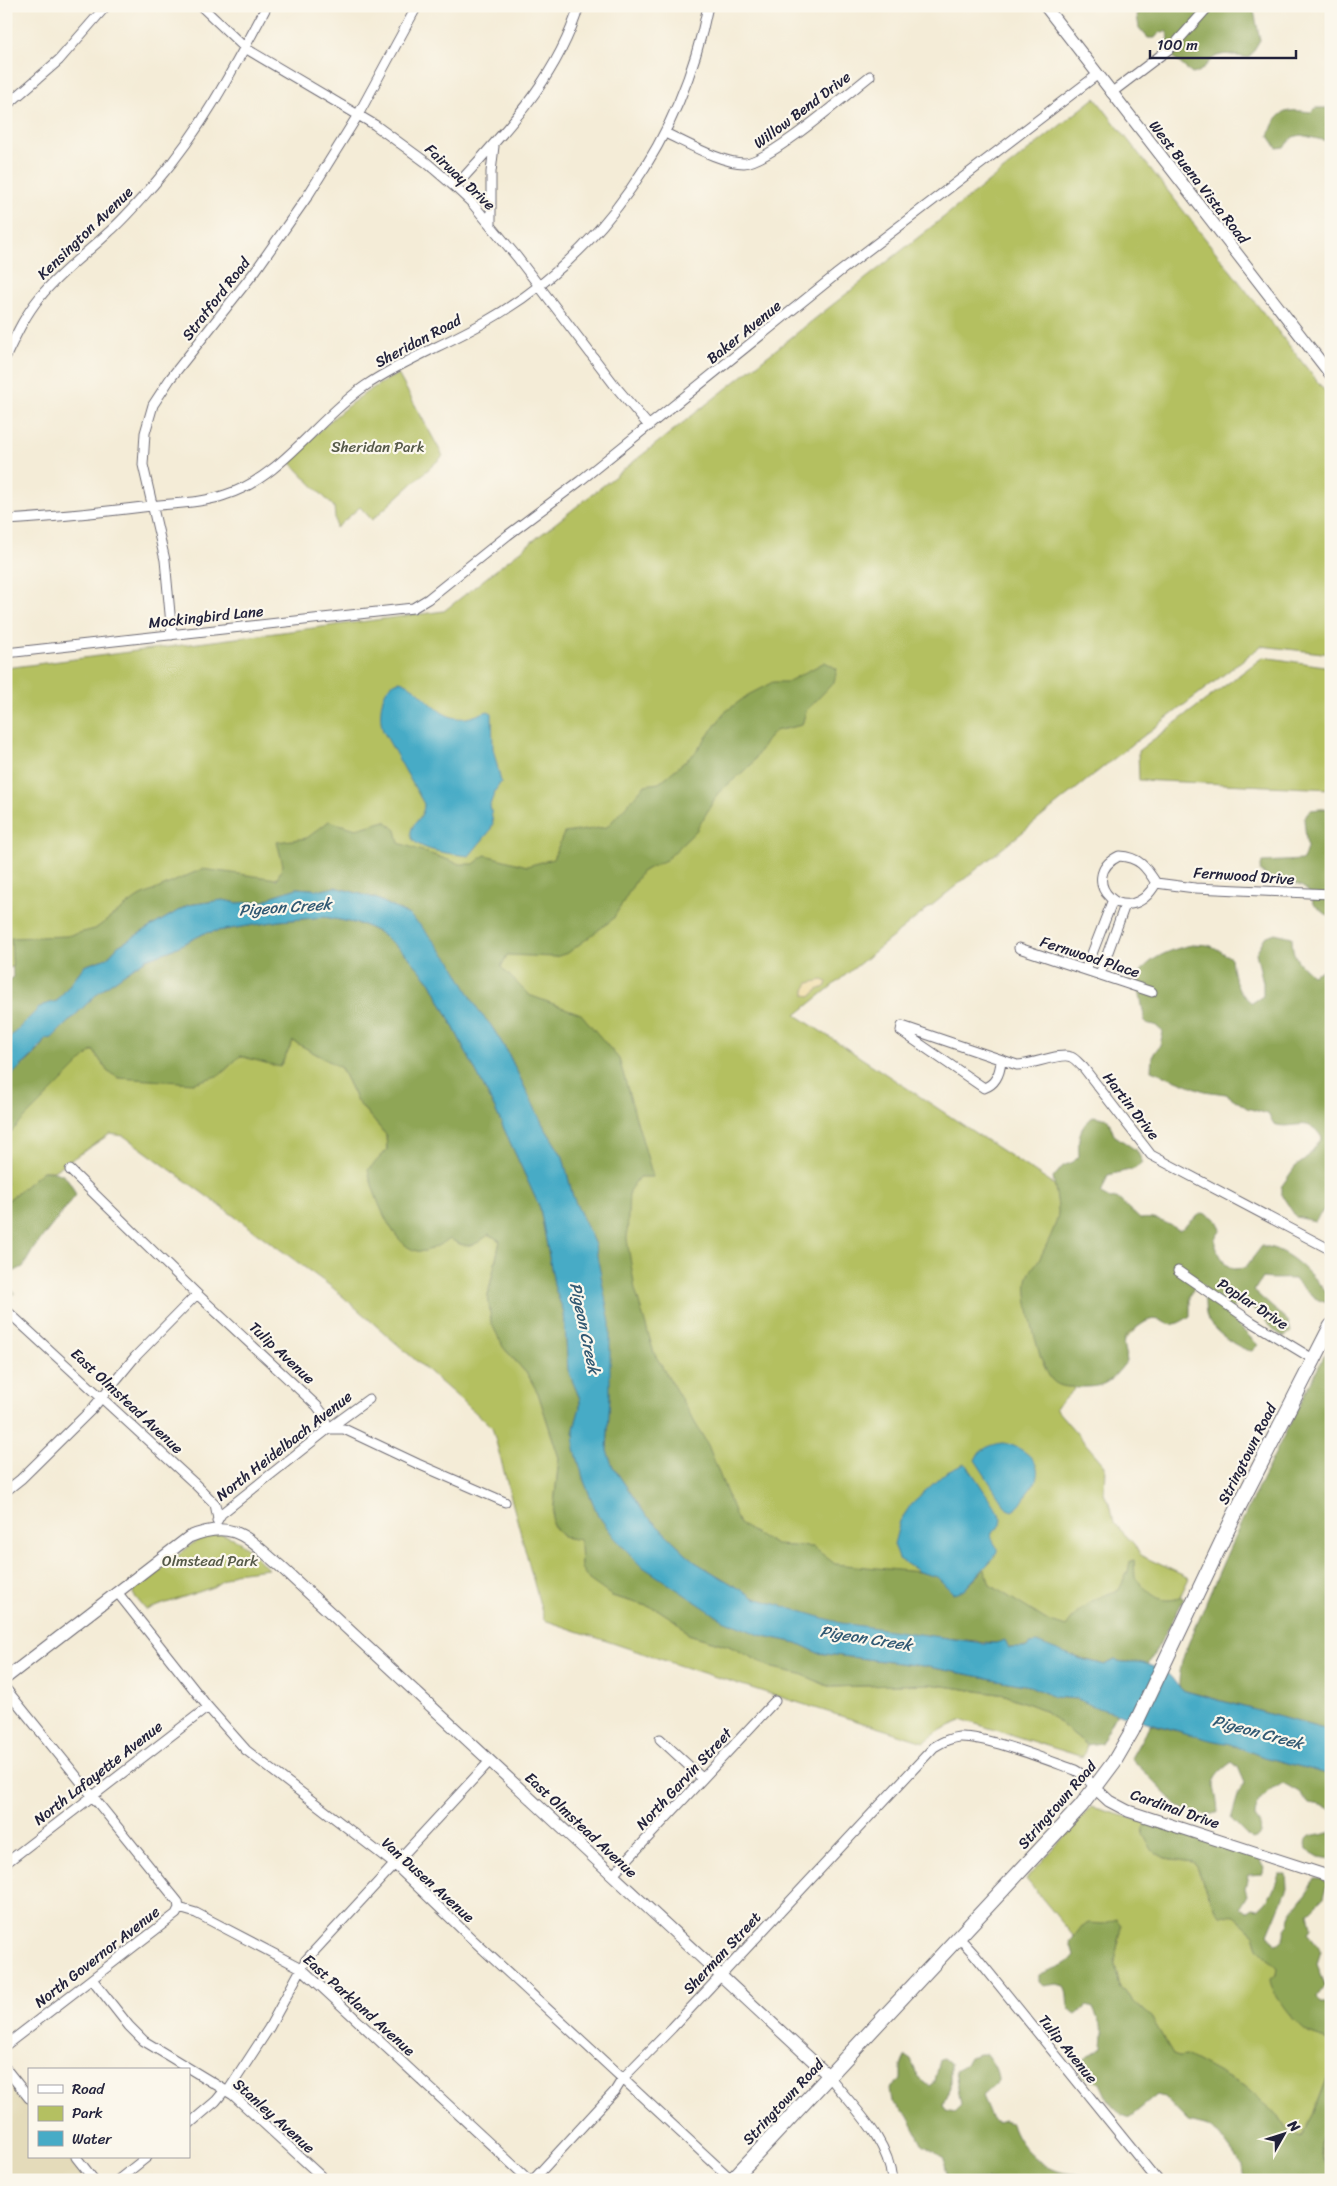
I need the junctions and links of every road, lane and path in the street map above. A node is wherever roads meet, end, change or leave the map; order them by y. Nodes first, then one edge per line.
1 (106, 6) edge
2 (201, 6) edge
3 (267, 6) edge
4 (417, 6) edge
5 (579, 6) edge
6 (708, 6) edge
7 (1045, 6) edge
8 (1209, 6) edge
9 (245, 48) junction
10 (1097, 75) junction
11 (870, 76) dead end
12 (1112, 93) junction
13 (6, 106) edge
14 (358, 115) junction
15 (665, 133) junction
16 (494, 146) junction
17 (455, 187) junction
18 (491, 225) junction
19 (539, 287) junction
20 (6, 356) edge
21 (1331, 375) edge
22 (648, 426) junction
23 (153, 506) junction
24 (6, 520) edge
25 (408, 609) joint
26 (172, 635) junction
27 (6, 653) edge
28 (1156, 883) junction
29 (1331, 894) edge
30 (1112, 902) junction
31 (1125, 905) junction
32 (1019, 948) dead end
33 (1086, 969) junction
34 (1100, 974) junction
35 (1152, 992) dead end
36 (1001, 1061) junction
37 (70, 1170) dead end
38 (1331, 1250) edge
39 (1178, 1271) dead end
40 (197, 1294) junction
41 (6, 1310) edge
42 (1331, 1326) edge
43 (1313, 1359) junction
44 (101, 1397) junction
45 (369, 1400) dead end
46 (328, 1428) junction
47 (6, 1491) edge
48 (505, 1502) dead end
49 (216, 1523) junction
50 (117, 1592) junction
51 (6, 1678) edge
52 (6, 1689) edge
53 (775, 1701) dead end
54 (208, 1707) junction
55 (660, 1740) dead end
56 (934, 1747) joint
57 (490, 1761) junction
58 (702, 1778) junction
59 (1095, 1788) junction
60 (91, 1796) junction
61 (6, 1863) edge
62 (394, 1864) junction
63 (613, 1875) junction
64 (1331, 1877) edge
65 (179, 1908) junction
66 (956, 1939) junction
67 (301, 1968) junction
68 (721, 1975) junction
69 (92, 1979) junction
70 (6, 2045) edge
71 (190, 2068) edge
72 (190, 2068) edge
73 (6, 2069) edge
74 (829, 2076) junction
75 (623, 2078) junction
76 (226, 2090) junction
77 (28, 2097) edge
78 (190, 2123) edge
79 (77, 2158) edge
80 (145, 2158) edge
81 (94, 2180) edge
82 (118, 2180) edge
83 (325, 2180) edge
84 (529, 2180) edge
85 (533, 2180) edge
86 (732, 2180) edge
87 (892, 2180) edge
88 (1157, 2180) edge

1 - 13 street
2 - 9 street, Fairway Drive
3 - 9 street, Kensington Avenue
4 - 14 street, Stratford Road
5 - 16 street
6 - 15 street, Sheridan Road
7 - 10 street, West Buena Vista Road
8 - 12 street
9 - 14 street, Fairway Drive
9 - 20 street, Kensington Avenue
10 - 12 street, West Buena Vista Road
10 - 22 street, Baker Avenue
11 - 15 street, Willow Bend Drive
12 - 21 street, West Buena Vista Road
14 - 17 street, Fairway Drive
14 - 23 street, Stratford Road
15 - 19 street, Sheridan Road
16 - 17 street
16 - 18 street
17 - 18 street, Fairway Drive
18 - 19 street, Fairway Drive
19 - 22 street, Fairway Drive
19 - 23 street, Sheridan Road
22 - 25 street, Baker Avenue
23 - 24 street, Sheridan Road
23 - 26 street, Stratford Road
25 - 26 street, Mockingbird Lane
26 - 27 street, Mockingbird Lane
28 - 29 street, Fernwood Drive
28 - 30 street
28 - 31 street
30 - 31 street
30 - 33 street
31 - 34 street
32 - 33 street, Fernwood Place
33 - 34 street, Fernwood Place
34 - 35 street, Fernwood Place
36 - 36 street, Hartin Drive
36 - 38 street, Hartin Drive
37 - 40 street, Tulip Avenue
39 - 43 street, Poplar Drive
40 - 44 street
40 - 46 street, Tulip Avenue
41 - 44 street, East Olmstead Avenue
42 - 43 main road, Stringtown Road
43 - 59 main road, Stringtown Road
44 - 47 street
44 - 49 street, East Olmstead Avenue
45 - 46 street, North Heidelbach Avenue
46 - 48 street
46 - 49 street, North Heidelbach Avenue
49 - 50 street, North Heidelbach Avenue
49 - 57 street, East Olmstead Avenue
50 - 51 street, North Heidelbach Avenue
50 - 54 street, Van Dusen Avenue
52 - 60 street
53 - 58 street, North Garvin Street
54 - 60 street, North Lafayette Avenue
54 - 62 street, Van Dusen Avenue
55 - 58 street
56 - 59 street, Cardinal Drive
56 - 68 street, Sherman Street
57 - 62 street
57 - 63 street, East Olmstead Avenue
58 - 63 street, North Garvin Street
59 - 64 street, Cardinal Drive
59 - 66 main road, Stringtown Road
60 - 61 street, North Lafayette Avenue
60 - 65 street
62 - 67 street
62 - 75 street, Van Dusen Avenue
63 - 68 street, East Olmstead Avenue
65 - 67 street, East Parkland Avenue
65 - 69 street, North Governor Avenue
66 - 74 main road, Stringtown Road
66 - 88 street, Tulip Avenue
67 - 76 street
67 - 84 street, East Parkland Avenue
68 - 74 street, East Olmstead Avenue
68 - 75 street, Sherman Street
69 - 70 street, North Governor Avenue
69 - 71 street, Stanley Avenue
72 - 76 street, Stanley Avenue
73 - 77 street
74 - 86 main road, Stringtown Road
74 - 87 street, East Olmstead Avenue
75 - 85 street, Sherman Street
75 - 86 street, Van Dusen Avenue
76 - 78 street
76 - 83 street, Stanley Avenue
79 - 81 street
80 - 82 street

